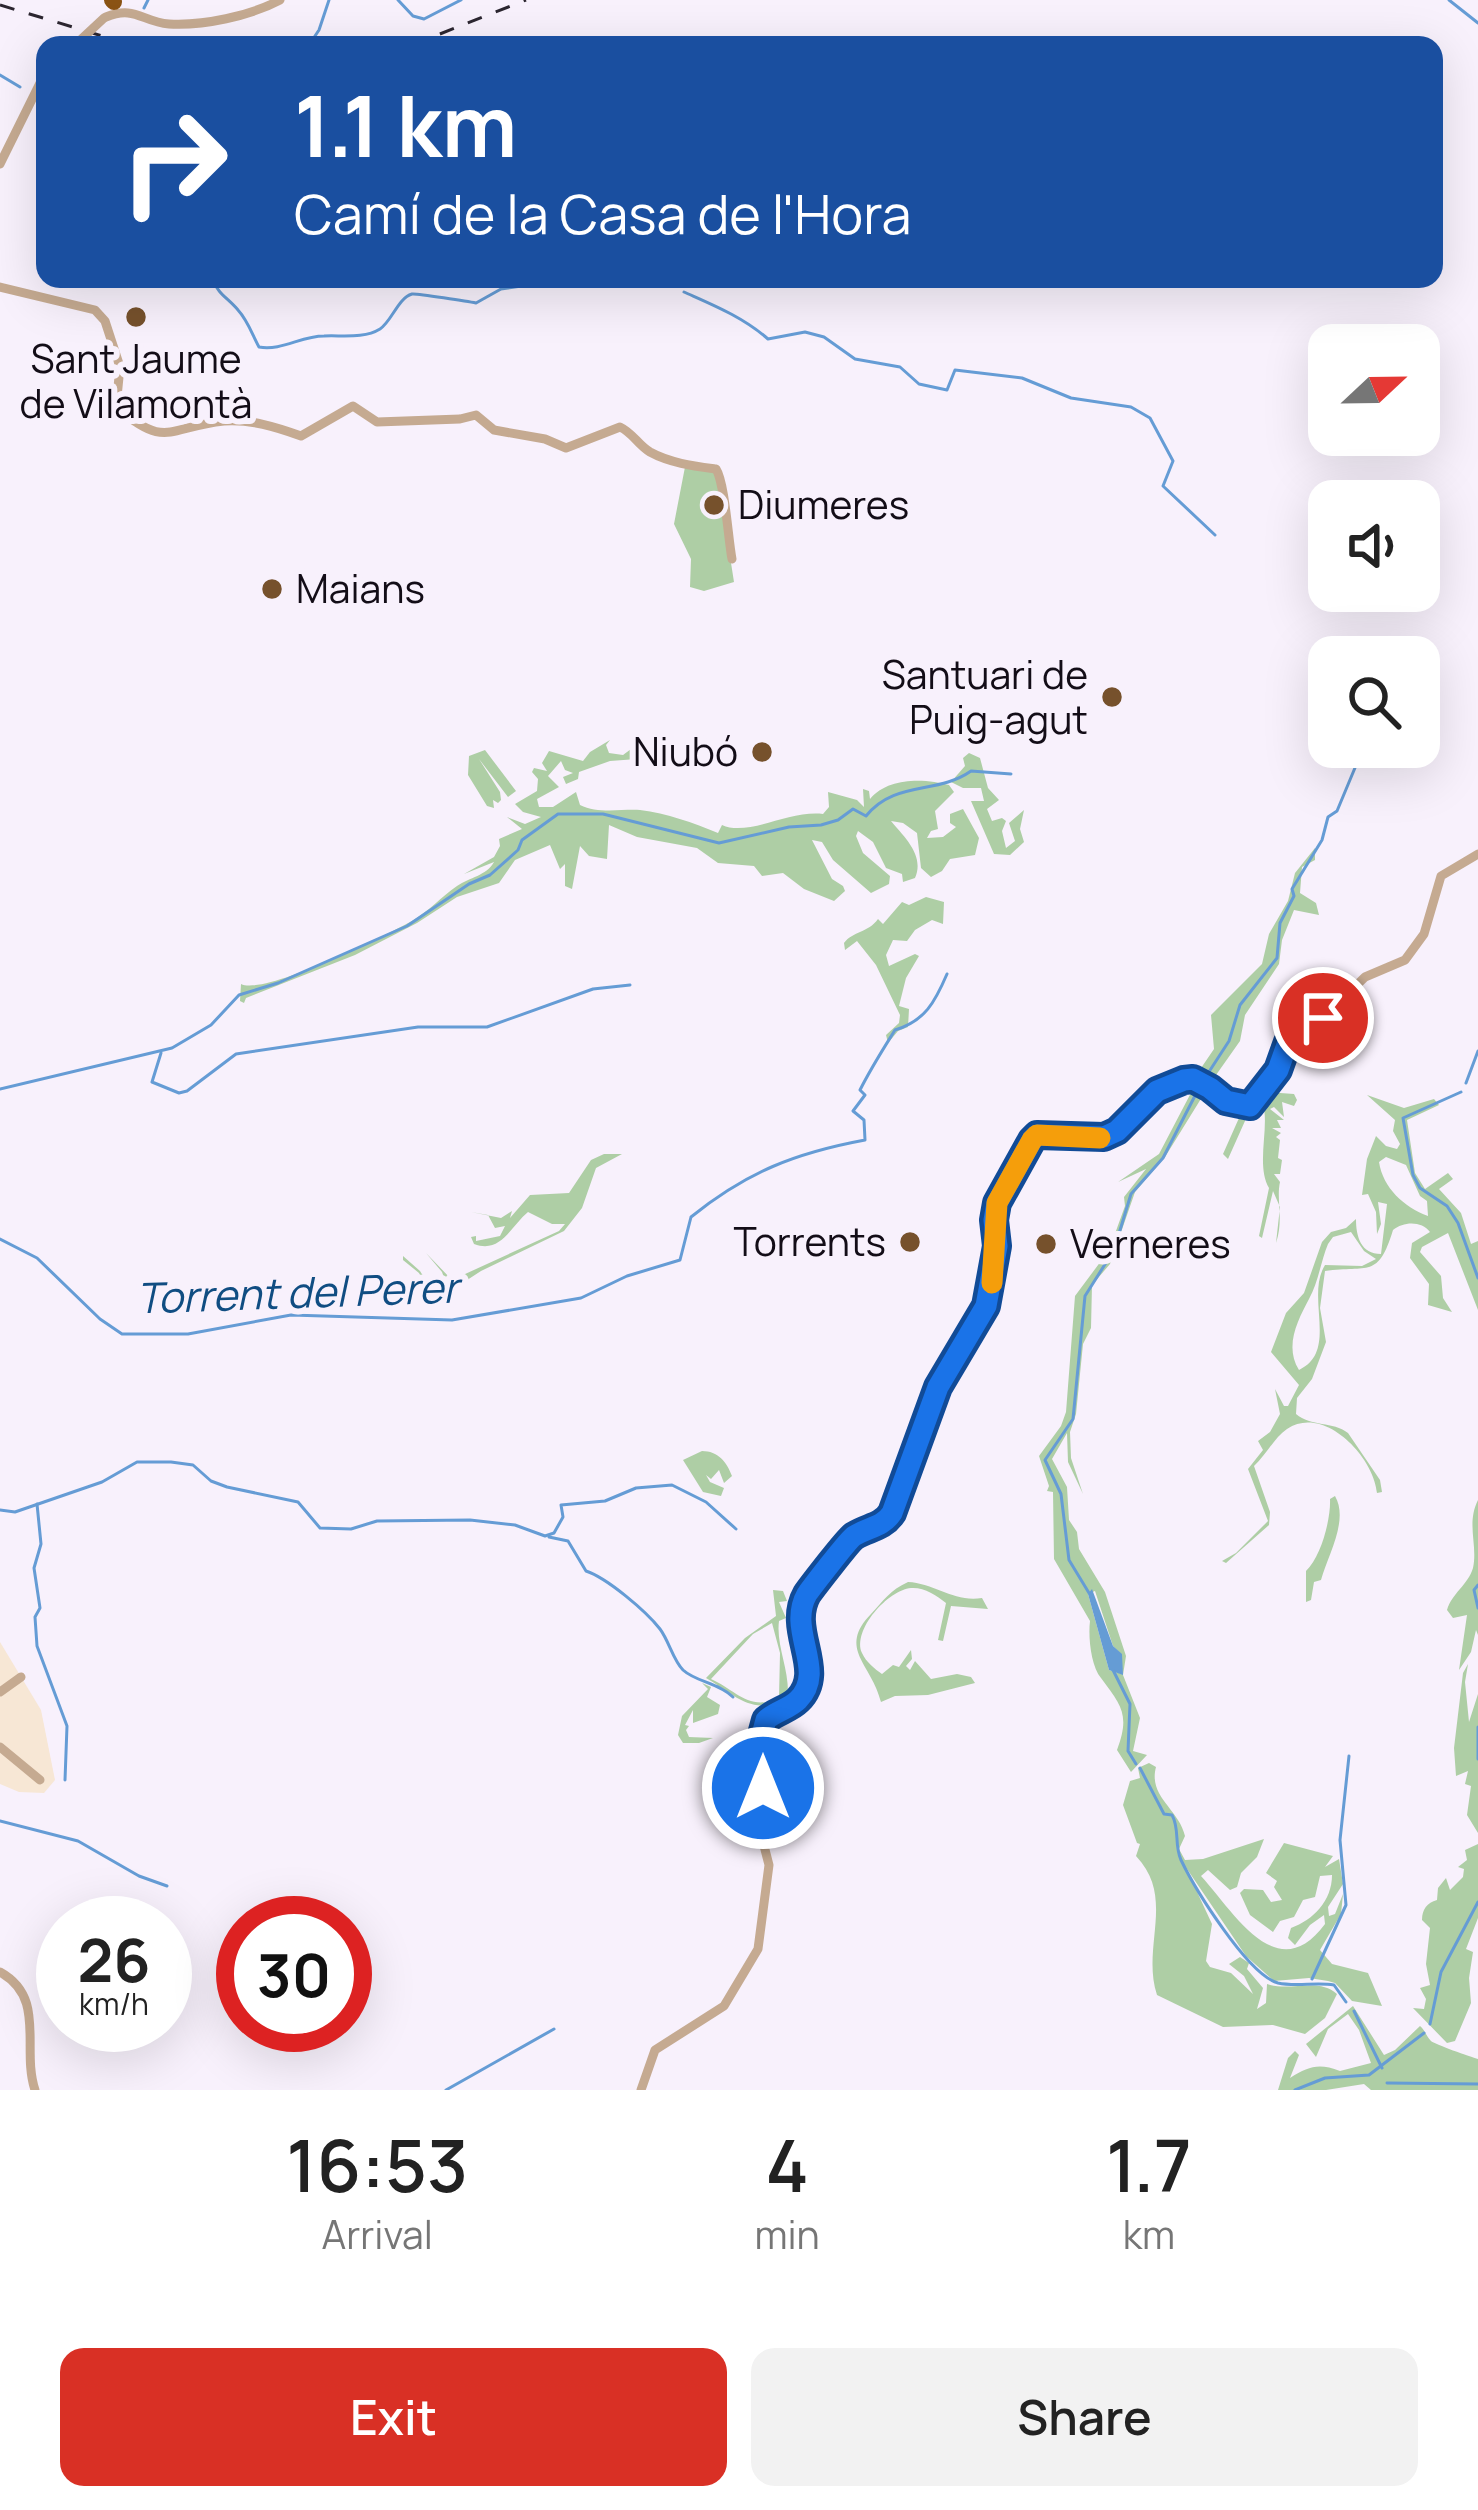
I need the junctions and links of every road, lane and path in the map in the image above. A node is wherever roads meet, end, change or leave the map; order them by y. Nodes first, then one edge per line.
1 (280, 0) edge
2 (119, 7) edge
3 (85, 36) edge
4 (36, 91) edge
5 (0, 164) edge
6 (0, 287) edge
7 (732, 559) dead end
8 (1478, 854) edge
9 (21, 1676) dead end
10 (0, 1692) edge
11 (0, 1747) edge
12 (40, 1780) dead end
13 (0, 1972) edge
14 (35, 2090) edge
15 (641, 2090) edge

1 - 2 street
2 - 3 street, bridge
4 - 5 street
6 - 7 street
8 - 15 street
9 - 10 street
11 - 12 street
13 - 14 street

